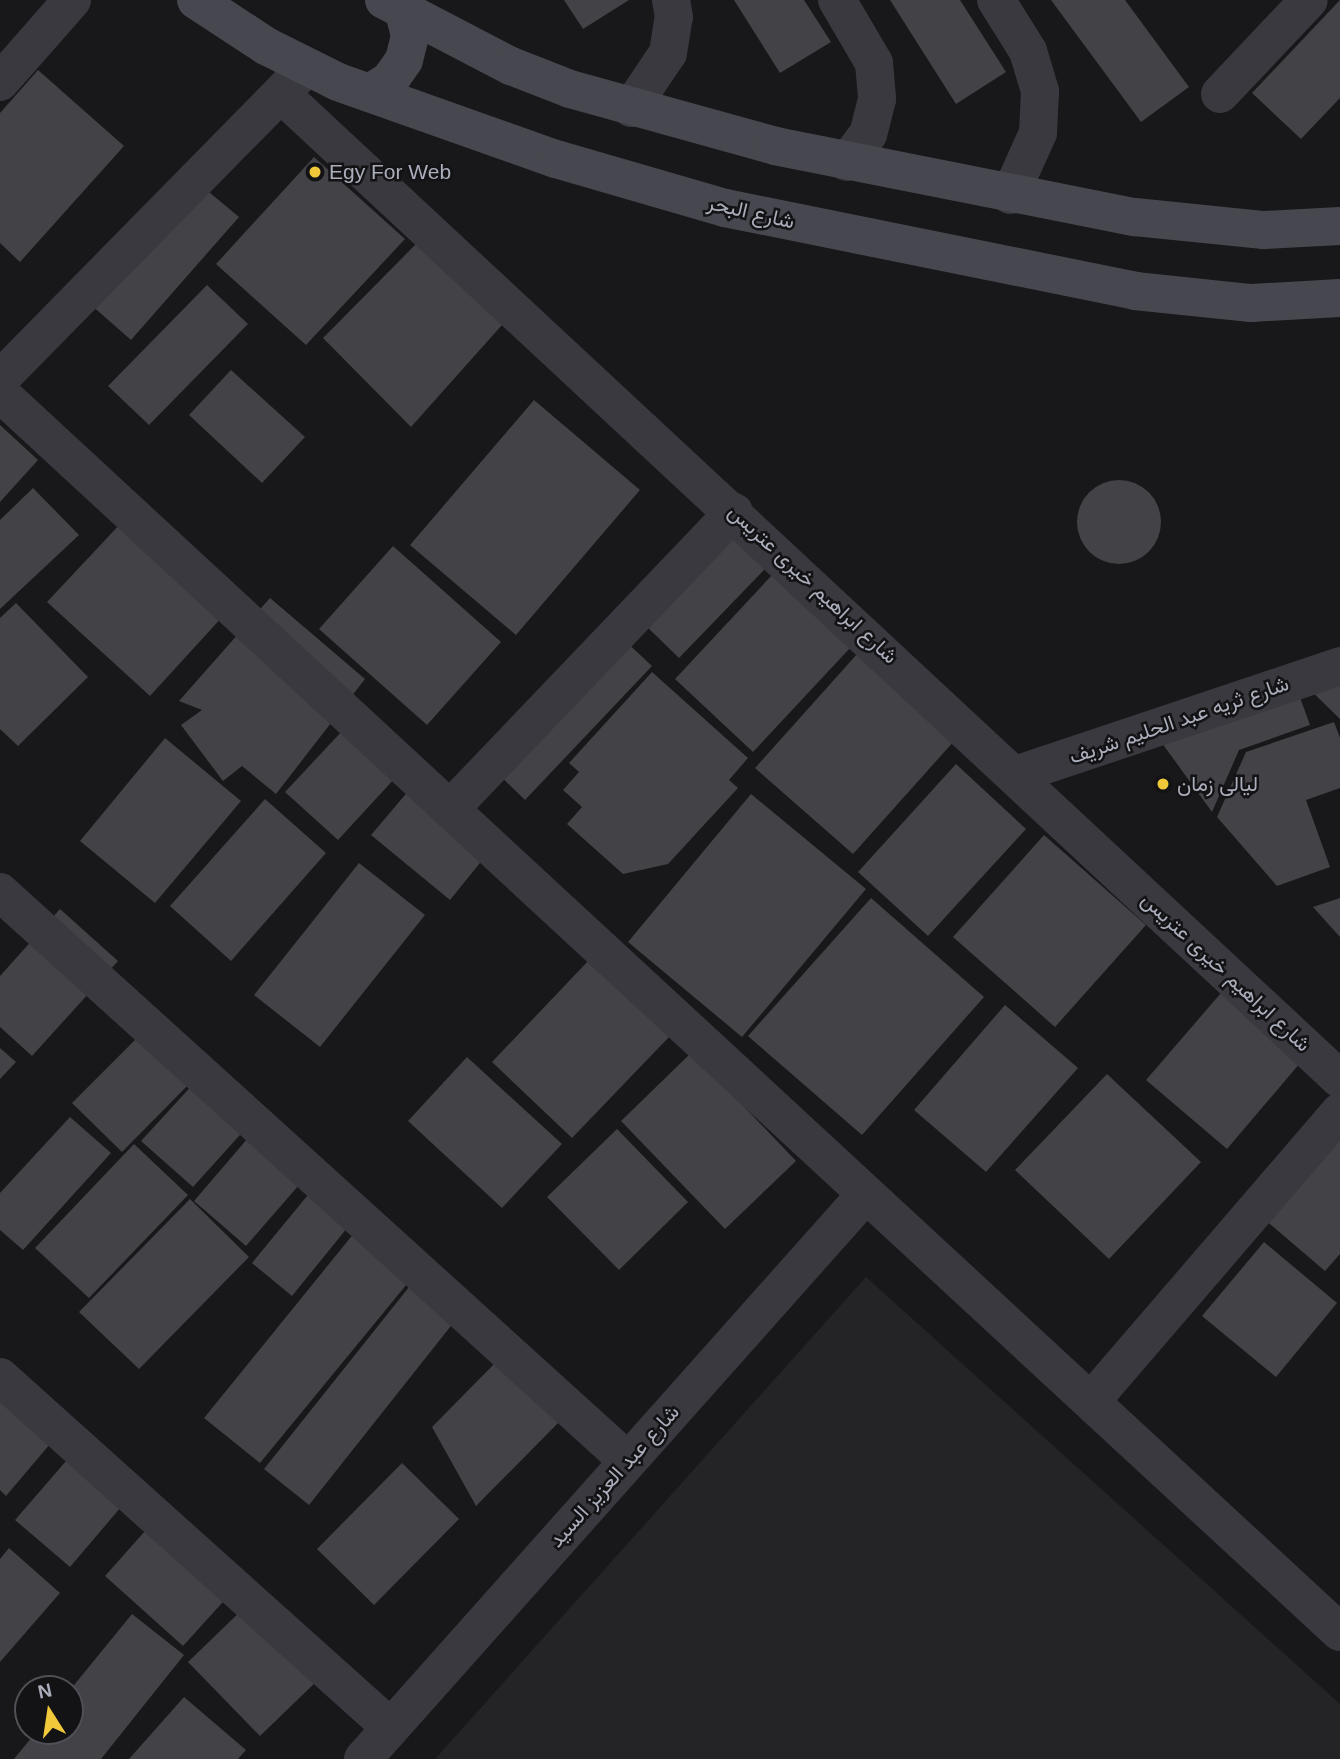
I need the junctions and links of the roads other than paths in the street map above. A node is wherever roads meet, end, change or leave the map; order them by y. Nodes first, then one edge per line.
1 (72, 0) edge
2 (196, 0) edge
3 (671, 0) edge
4 (837, 0) edge
5 (996, 0) edge
6 (1309, 0) edge
7 (394, 6) edge
8 (227, 11) edge
9 (294, 80) junction
10 (0, 82) edge
11 (370, 93) junction
12 (1220, 94) dead end
13 (631, 108) junction
14 (847, 162) junction
15 (1010, 195) junction
16 (1340, 226) edge
17 (1340, 298) edge
18 (0, 379) edge
19 (0, 393) edge
20 (734, 512) junction
21 (1340, 666) edge
22 (1018, 774) junction
23 (450, 809) junction
24 (0, 892) edge
25 (1340, 1079) edge
26 (1340, 1112) edge
27 (866, 1194) junction
28 (0, 1377) edge
29 (1092, 1400) junction
30 (628, 1461) junction
31 (1340, 1632) edge
32 (391, 1728) junction
33 (363, 1759) edge

1 - 10 street
2 - 8 main road, شارع البحر
3 - 13 street
4 - 14 street
5 - 15 street
6 - 12 street
7 - 11 main road
7 - 13 main road
8 - 9 main road, شارع البحر
9 - 11 main road, شارع البحر
9 - 18 street
9 - 20 street, شارع ابراهيم خيرى عتريس
11 - 17 main road, شارع البحر
13 - 14 main road
14 - 15 main road
15 - 16 main road
19 - 23 street
20 - 22 street, شارع ابراهيم خيرى عتريس
20 - 23 street
21 - 22 street, شارع ثريه عبد الحليم شريف
22 - 25 street, شارع ابراهيم خيرى عتريس
23 - 27 street
24 - 30 street
26 - 29 street
27 - 29 street
27 - 30 street, شارع عبد العزيز السيد
28 - 32 street
29 - 31 street
30 - 32 street, شارع عبد العزيز السيد
32 - 33 street, شارع عبد العزيز السيد

